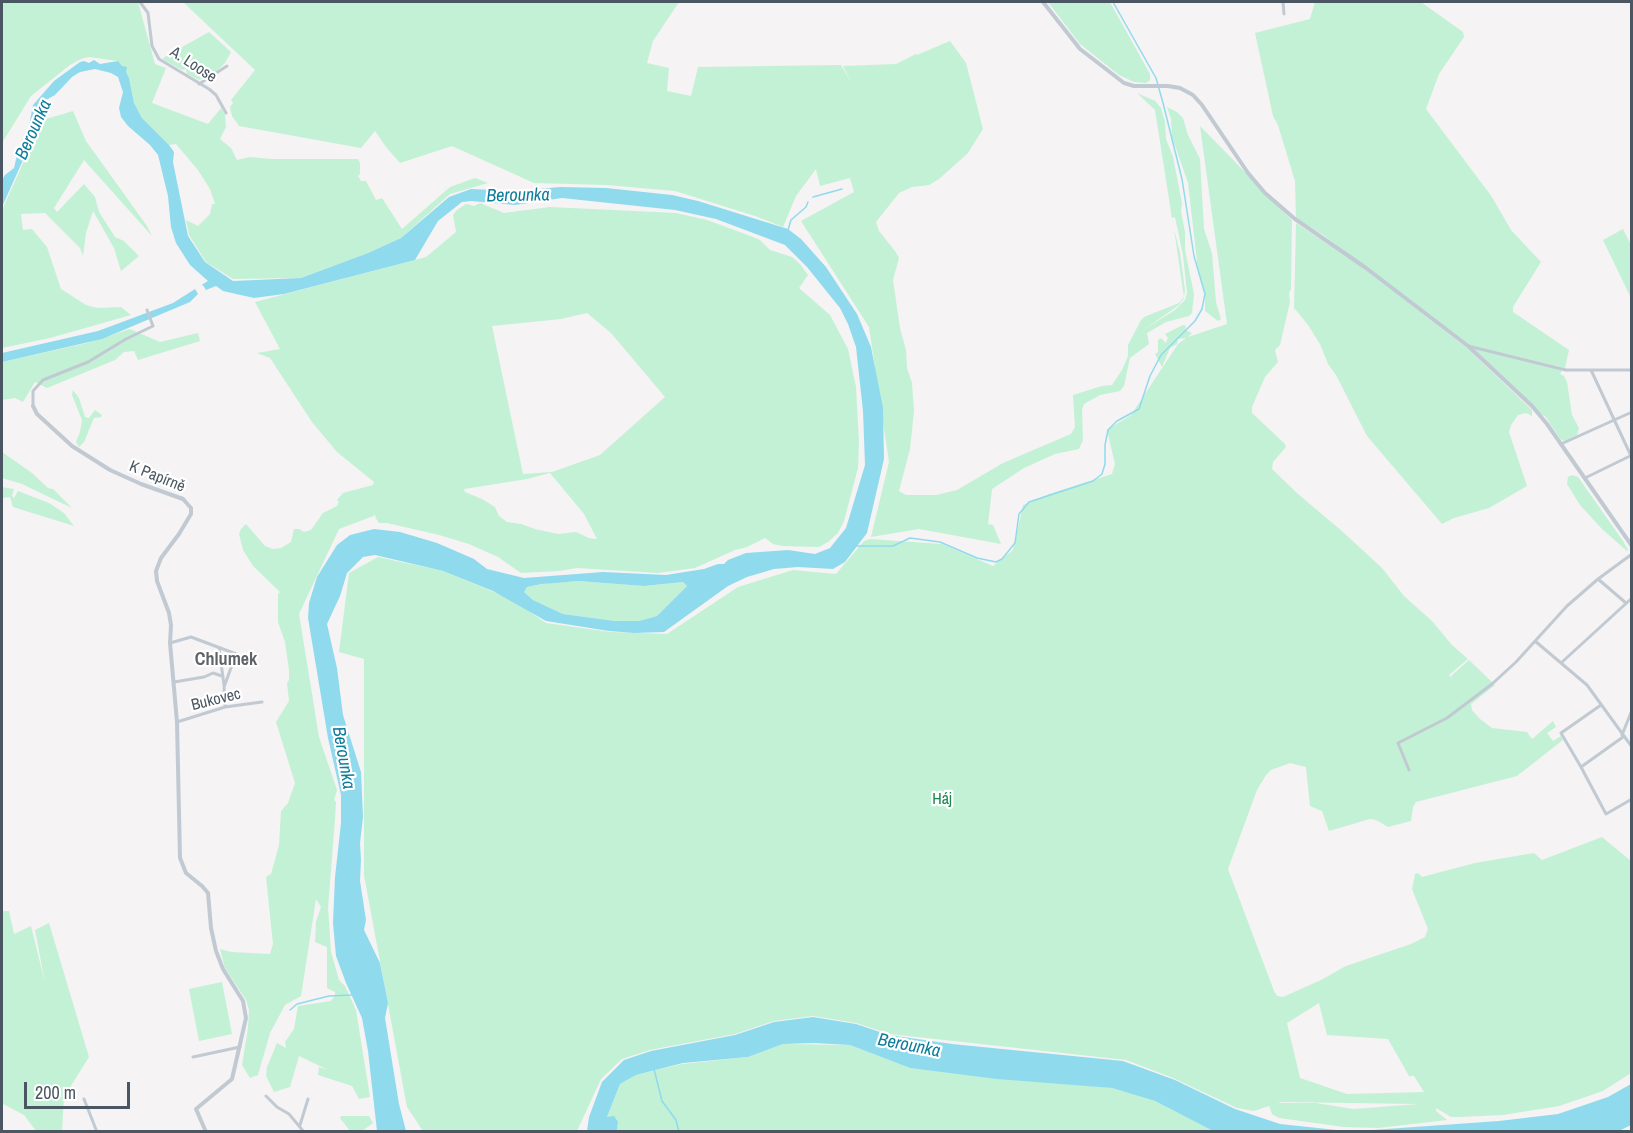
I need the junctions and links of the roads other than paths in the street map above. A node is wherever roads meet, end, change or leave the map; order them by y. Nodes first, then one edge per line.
1 (140, 2) edge
2 (1043, 2) edge
3 (1283, 2) edge
4 (1284, 14) dead end
5 (227, 66) dead end
6 (200, 84) junction
7 (226, 113) dead end
8 (147, 310) dead end
9 (1468, 346) junction
10 (1591, 370) junction
11 (1632, 370) edge
12 (33, 406) joint
13 (1632, 412) edge
14 (1613, 420) junction
15 (1562, 444) junction
16 (1631, 456) edge
17 (1585, 478) junction
18 (1632, 546) edge
19 (1632, 554) edge
20 (1598, 579) junction
21 (1632, 598) edge
22 (1626, 603) junction
23 (1535, 641) junction
24 (170, 643) junction
25 (219, 648) junction
26 (236, 654) junction
27 (255, 661) dead end
28 (1561, 663) junction
29 (222, 676) junction
30 (174, 682) junction
31 (224, 687) junction
32 (262, 702) dead end
33 (1601, 705) junction
34 (225, 707) junction
35 (1632, 710) edge
36 (177, 722) junction
37 (1622, 736) junction
38 (1632, 747) edge
39 (1581, 767) junction
40 (1409, 770) dead end
41 (1632, 799) edge
42 (240, 1047) junction
43 (193, 1057) dead end
44 (266, 1096) dead end
45 (84, 1099) dead end
46 (308, 1099) dead end
47 (300, 1125) junction
48 (97, 1131) edge
49 (206, 1131) edge
50 (304, 1131) edge

1 - 6 street, A. Loose
2 - 9 street
3 - 4 street
5 - 6 street
6 - 7 street, A. Loose
8 - 12 street
9 - 10 street
9 - 15 street
10 - 11 street
10 - 14 street
12 - 24 street, K Papírně
13 - 14 street
14 - 15 street
14 - 16 street
15 - 17 street
16 - 17 street
17 - 18 street
19 - 20 street
20 - 22 street
20 - 23 street
21 - 22 street
22 - 28 street
23 - 28 street
23 - 40 street
24 - 25 street
24 - 30 street, K Papírně
25 - 26 street
25 - 29 street
26 - 27 street
26 - 31 street
28 - 33 street
29 - 30 street
29 - 31 street
30 - 36 street, K Papírně
31 - 34 street
32 - 34 street, Bukovec
33 - 37 street
33 - 39 street
34 - 36 street, Bukovec
35 - 37 street
36 - 42 street, K Papírně
37 - 38 street
37 - 39 street
39 - 41 street
42 - 43 street
42 - 49 street, K Papírně
44 - 47 street
45 - 48 street
46 - 47 street
47 - 50 street

